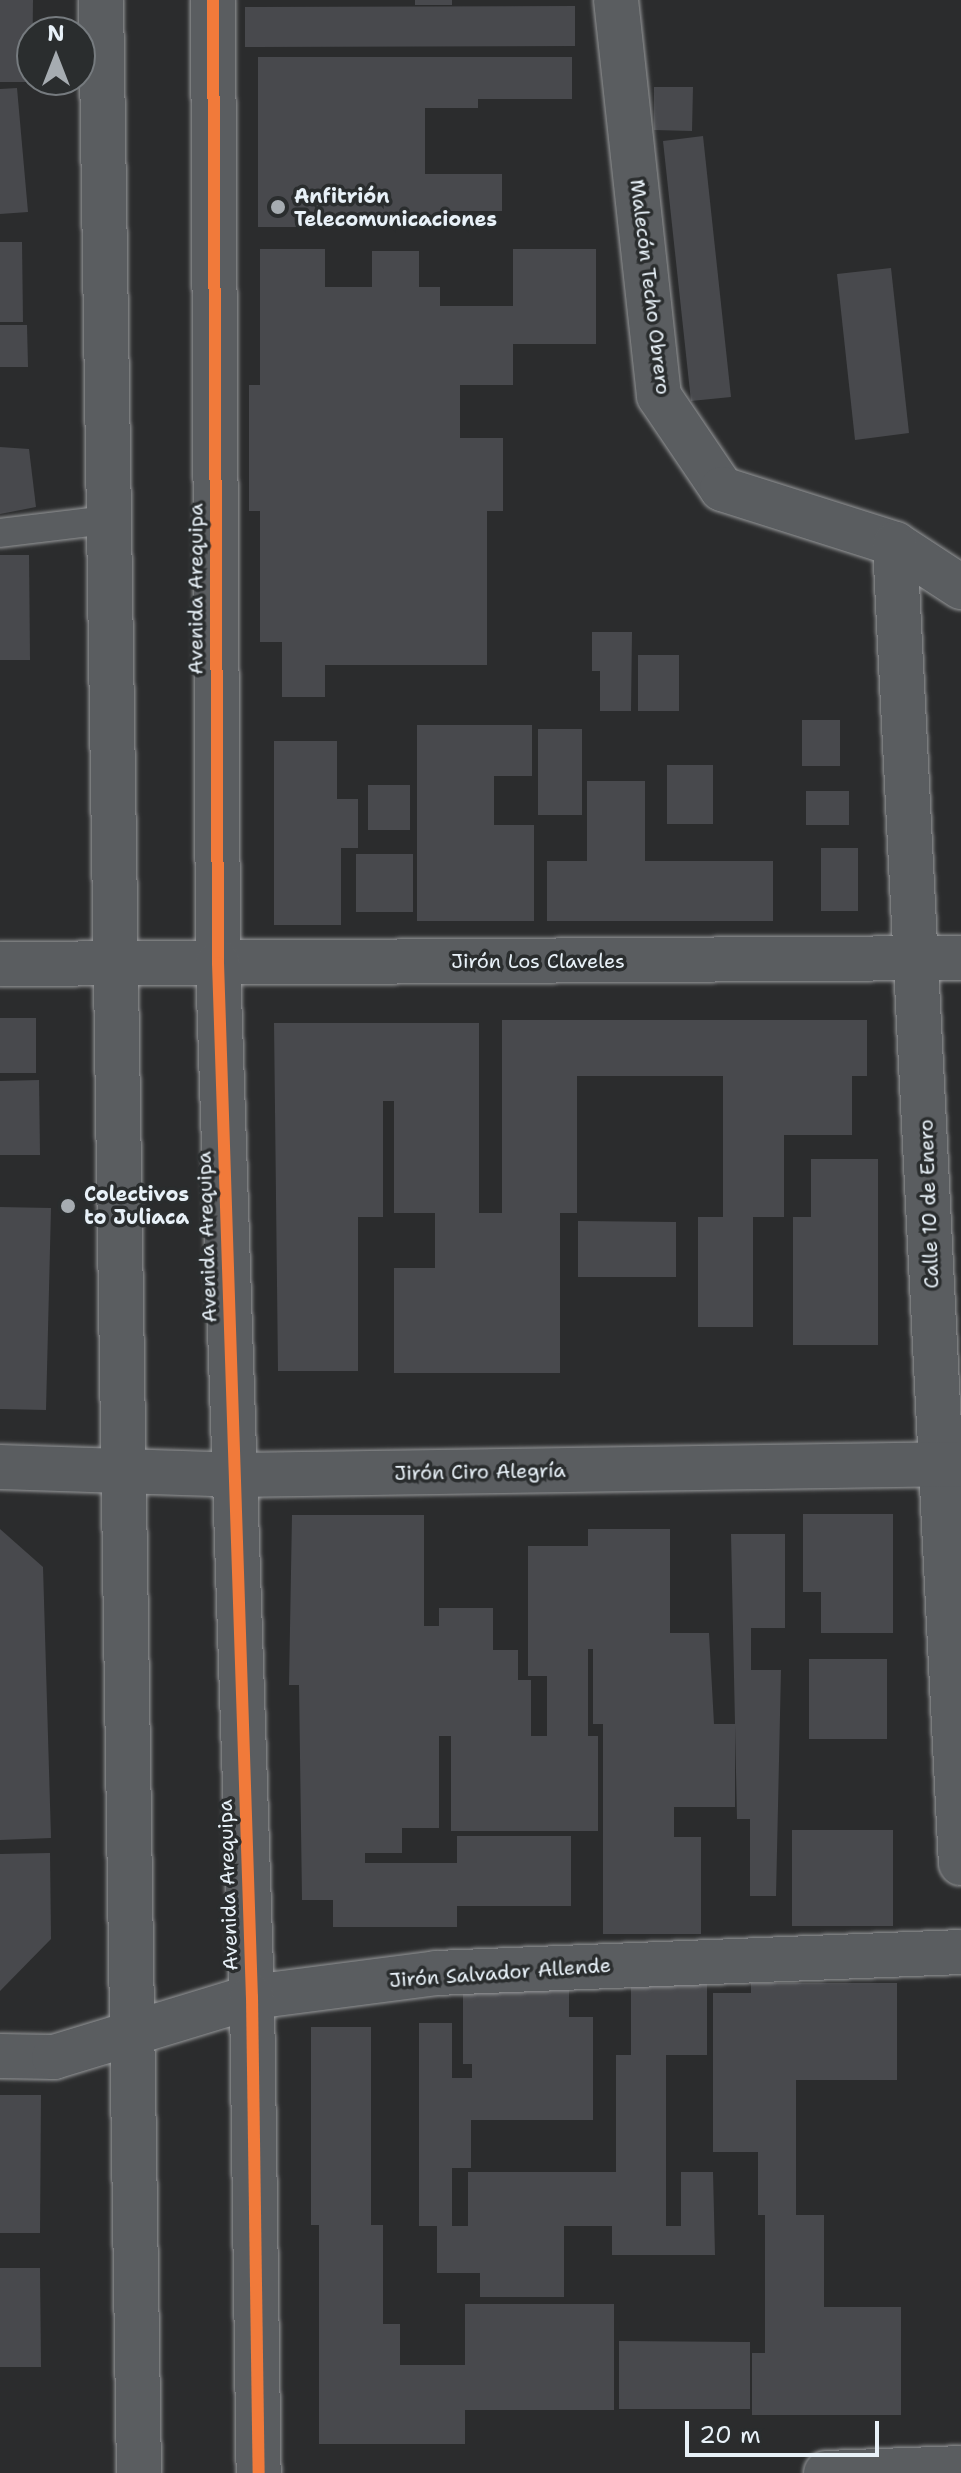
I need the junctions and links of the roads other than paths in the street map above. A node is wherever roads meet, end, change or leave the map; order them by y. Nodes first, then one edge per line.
1 (101, 0) edge
2 (213, 0) edge
3 (616, 0) edge
4 (108, 520) junction
5 (0, 533) edge
6 (895, 544) junction
7 (961, 587) edge
8 (940, 958) edge
9 (114, 963) junction
10 (218, 963) junction
11 (0, 964) edge
12 (950, 1464) edge
13 (0, 1467) edge
14 (125, 1470) junction
15 (235, 1475) junction
16 (961, 1863) edge
17 (961, 1952) edge
18 (252, 1997) junction
19 (135, 2033) junction
20 (0, 2056) edge
21 (961, 2468) edge
22 (139, 2473) edge
23 (259, 2473) edge
24 (826, 2473) edge

1 - 4 street
2 - 10 street, Avenida Arequipa
3 - 6 street, Malecón Techo Obrero
4 - 5 lane
4 - 9 street
6 - 7 street, Malecón Techo Obrero
6 - 8 street, Calle 10 de Enero
8 - 10 street, Jirón Los Claveles
8 - 12 street, Calle 10 de Enero
9 - 10 street, Jirón Los Claveles
9 - 11 street, Jirón Los Claveles
9 - 14 street
10 - 15 street, Avenida Arequipa
12 - 15 street, Jirón Ciro Alegría
12 - 16 street, Calle 10 de Enero
13 - 14 street, Jirón Ciro Alegría
14 - 15 street, Jirón Ciro Alegría
14 - 19 street
15 - 18 street, Avenida Arequipa
17 - 18 street, Jirón Salvador Allende
18 - 19 street, Jirón Salvador Allende
18 - 23 street, Avenida Arequipa
19 - 20 street, Jirón Salvador Allende
19 - 22 street
21 - 24 street

